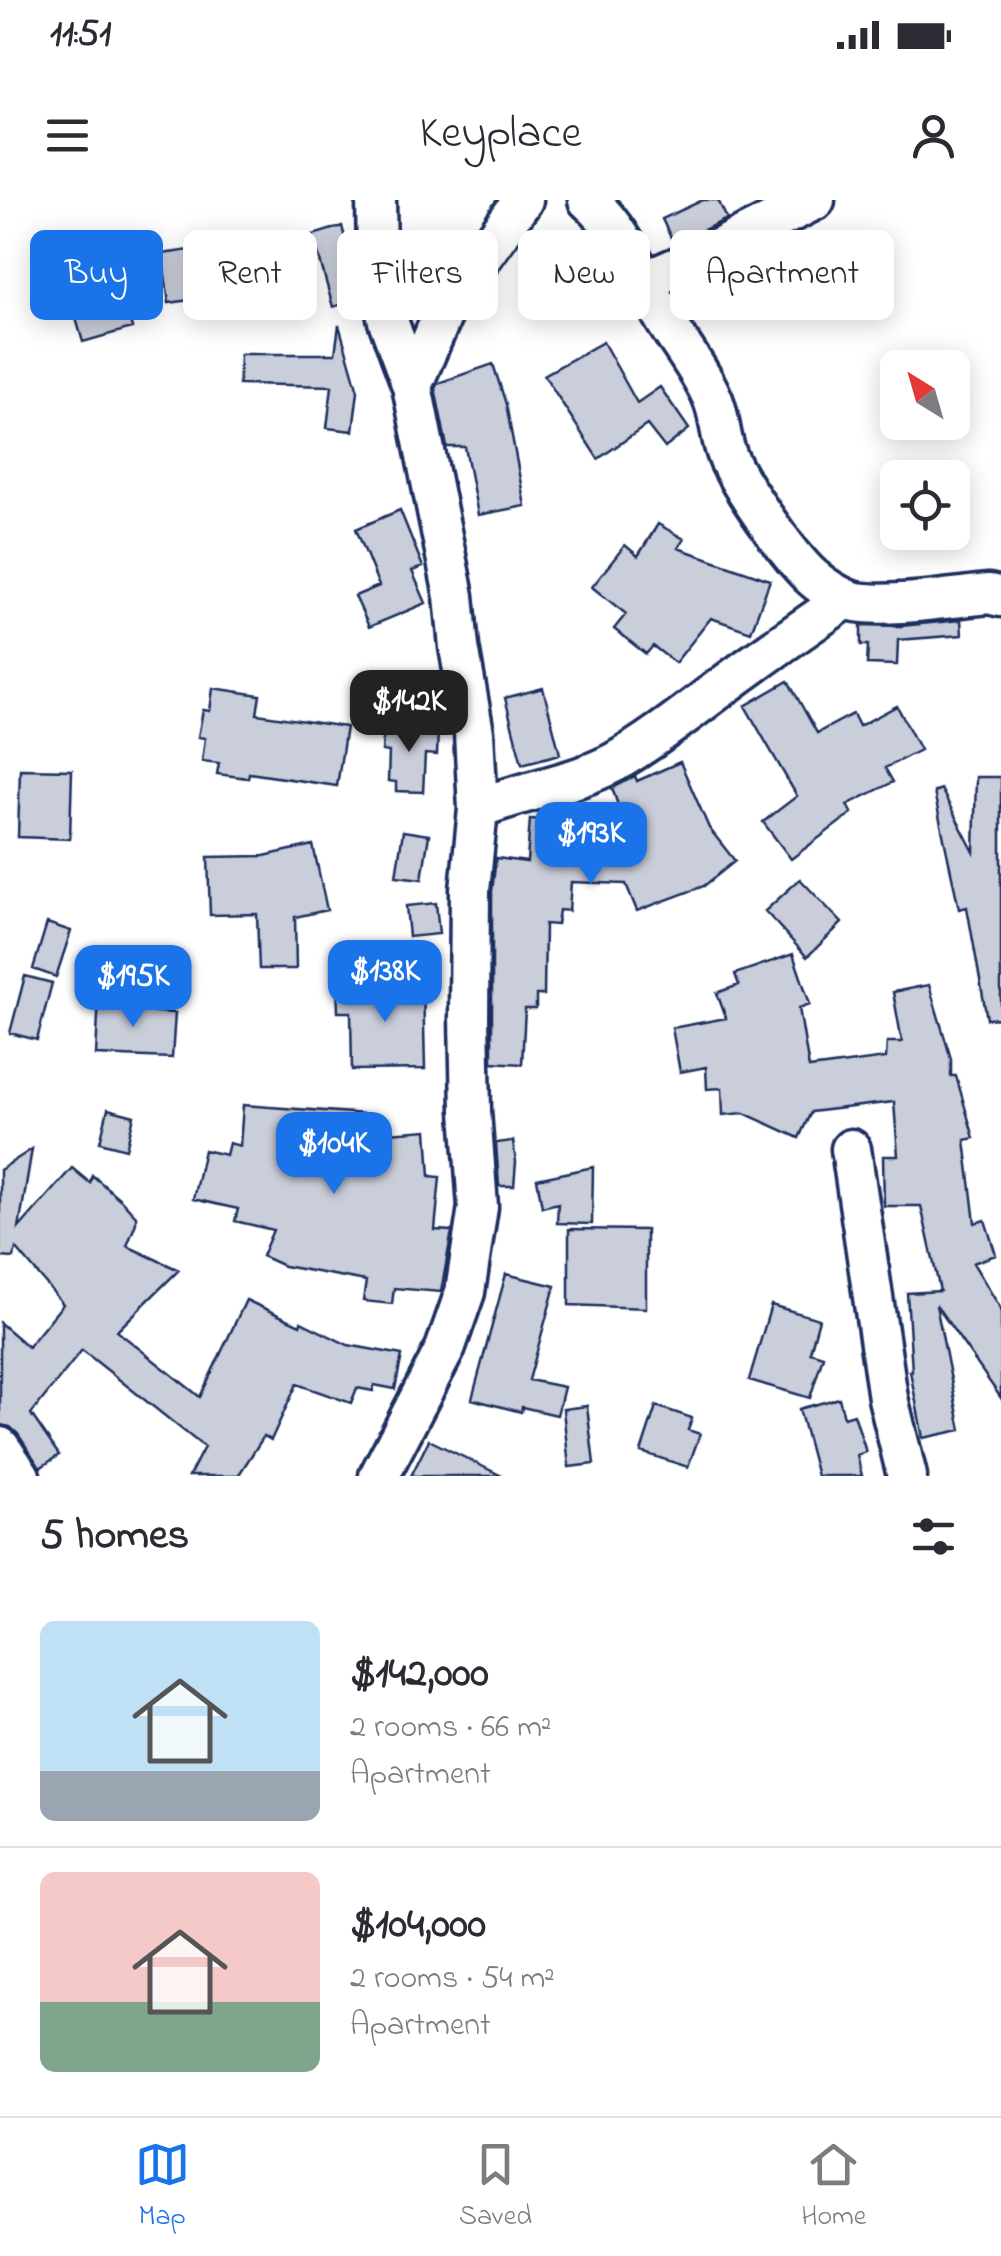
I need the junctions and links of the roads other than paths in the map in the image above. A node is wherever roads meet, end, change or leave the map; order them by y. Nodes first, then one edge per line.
1 (376, 200) edge
2 (523, 200) edge
3 (588, 200) edge
4 (815, 200) edge
5 (614, 230) edge
6 (650, 279) edge
7 (650, 291) edge
8 (412, 386) junction
9 (1001, 597) edge
10 (846, 599) junction
11 (478, 809) junction
12 (850, 1149) dead end
13 (0, 1447) edge
14 (20, 1476) edge
15 (379, 1476) edge
16 (907, 1476) edge

1 - 8 street
2 - 8 street
3 - 5 street
4 - 6 street
7 - 10 street
8 - 11 street
9 - 10 street
10 - 11 street
11 - 15 street
12 - 16 street
13 - 14 street

